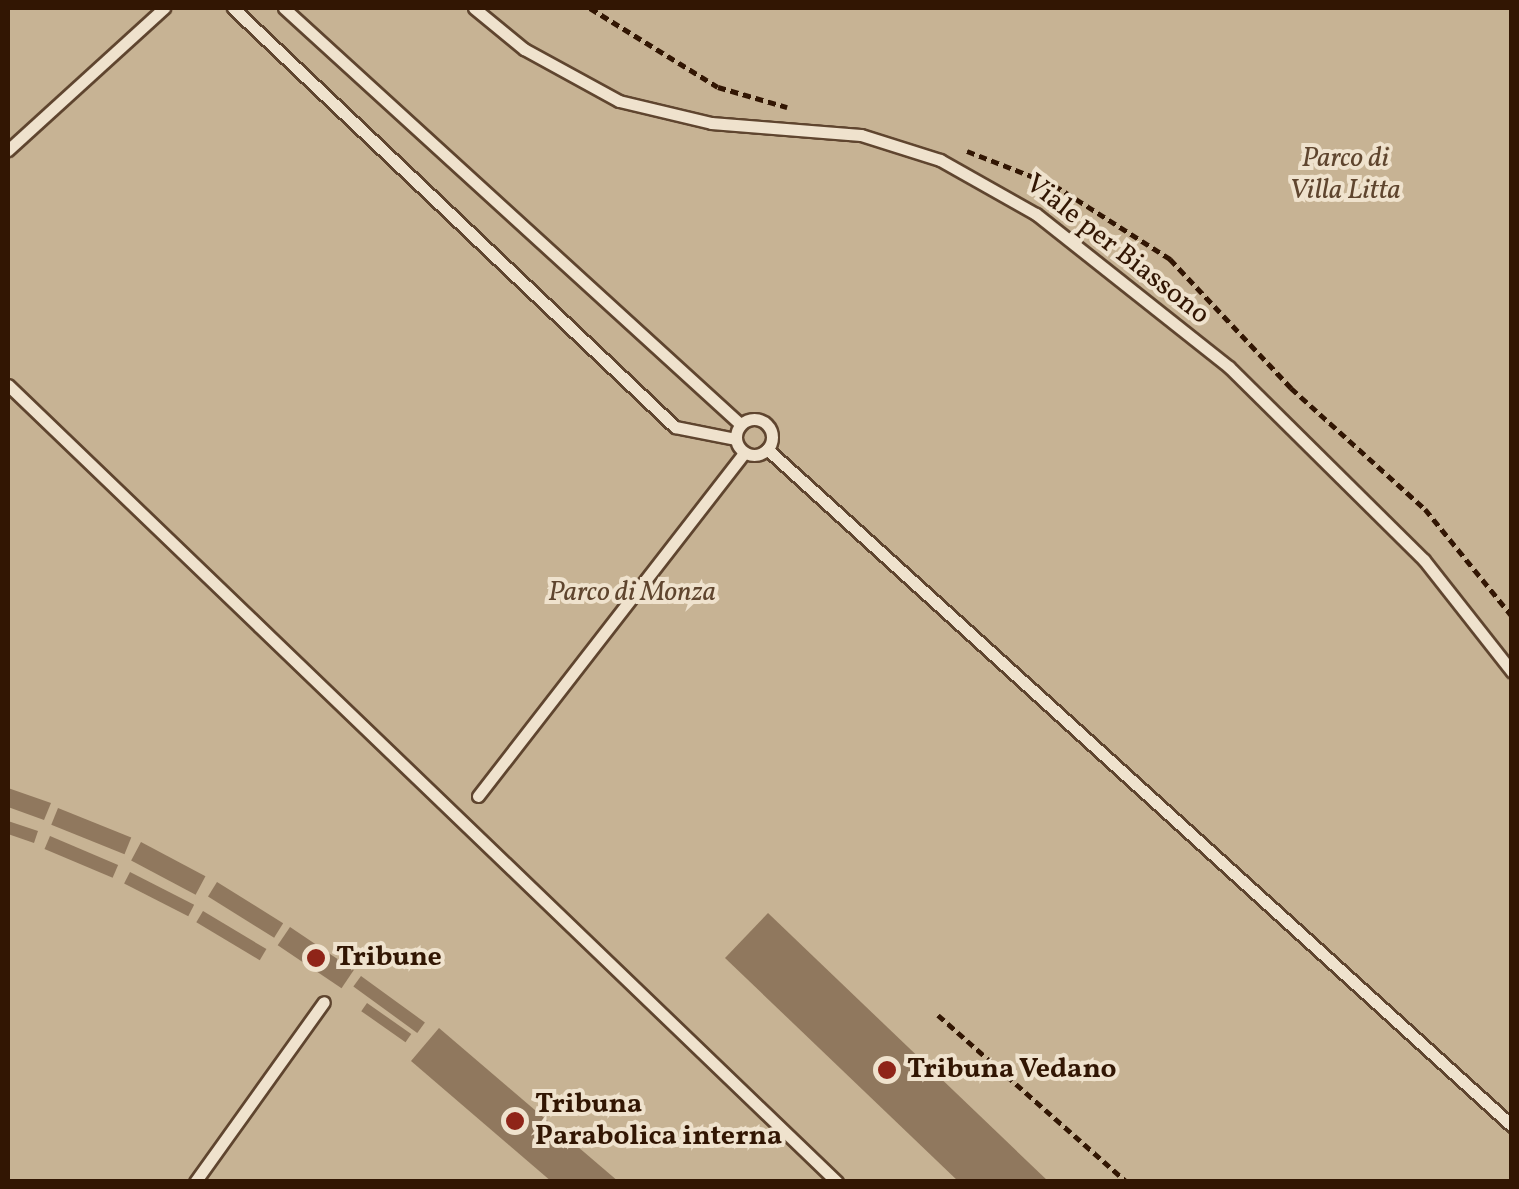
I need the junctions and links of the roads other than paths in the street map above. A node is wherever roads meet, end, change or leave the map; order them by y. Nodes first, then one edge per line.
1 (164, 8) edge
2 (234, 8) edge
3 (284, 8) edge
4 (474, 8) edge
5 (8, 150) edge
6 (8, 386) edge
7 (740, 424) junction
8 (735, 440) junction
9 (768, 449) junction
10 (744, 452) junction
11 (1512, 672) edge
12 (478, 796) dead end
13 (324, 1002) dead end
14 (1512, 1126) edge
15 (194, 1182) edge
16 (837, 1182) edge

1 - 5 lane
2 - 8 lane
3 - 7 lane
4 - 11 lane, Viale per Biassono
6 - 16 lane
7 - 8 lane
7 - 9 lane
8 - 10 lane
9 - 10 lane
9 - 14 lane
10 - 12 lane
13 - 15 lane

